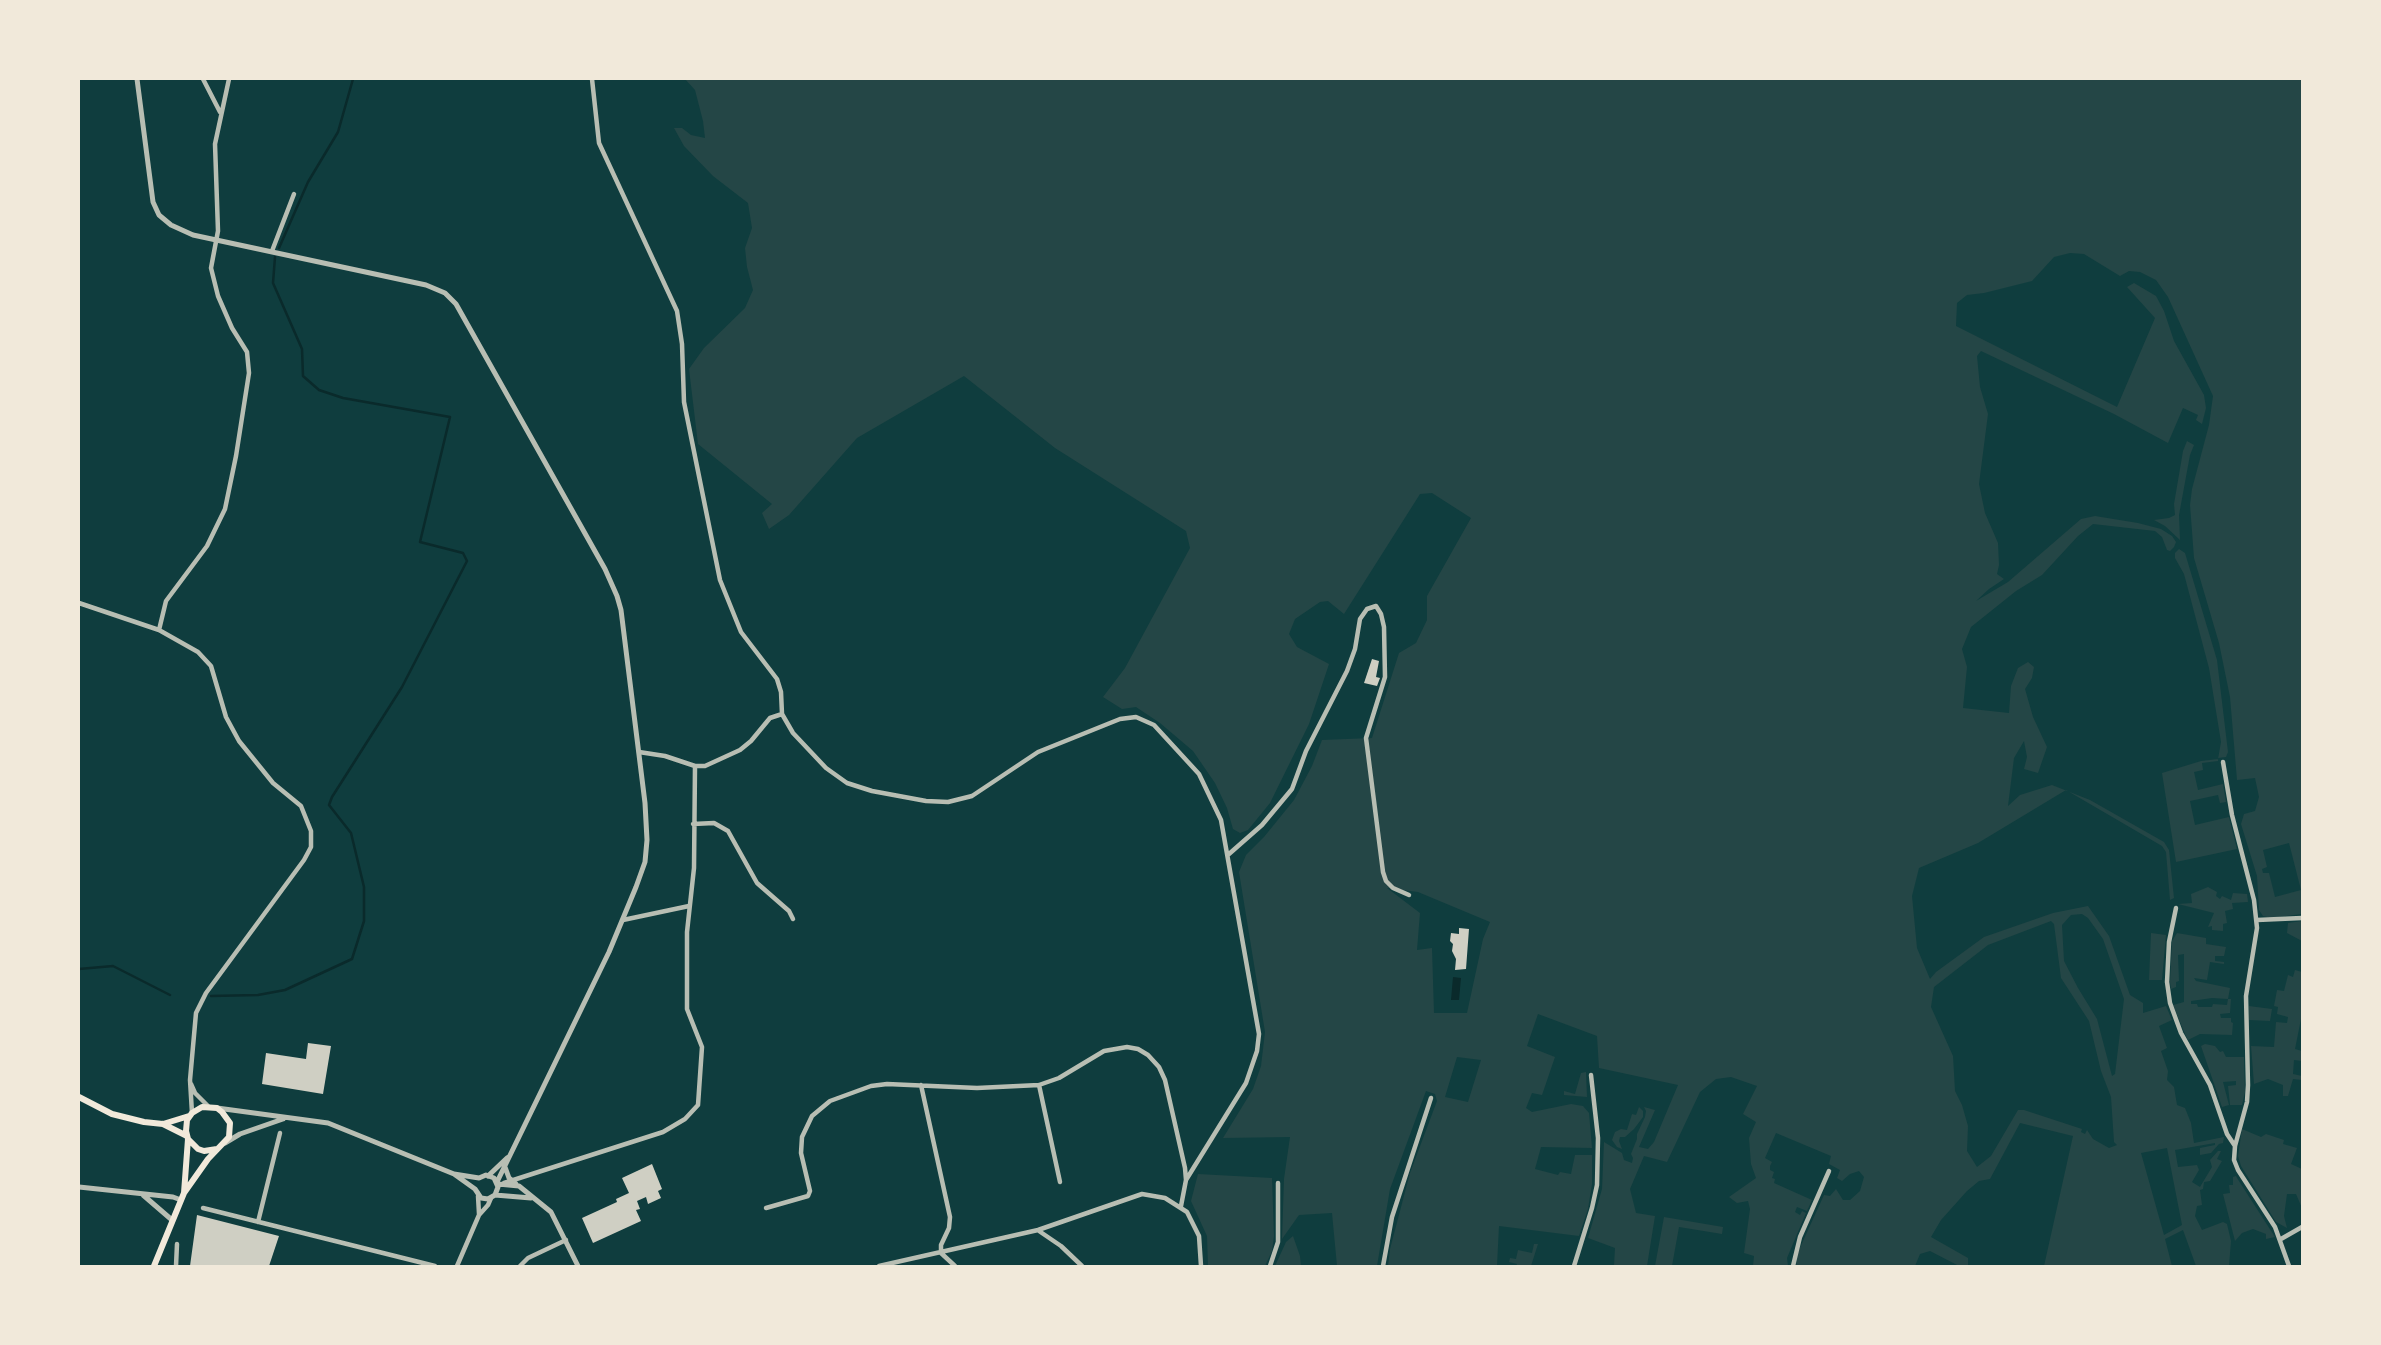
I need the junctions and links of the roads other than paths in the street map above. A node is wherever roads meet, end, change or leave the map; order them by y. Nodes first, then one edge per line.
1 (137, 79) edge
2 (203, 79) edge
3 (229, 79) edge
4 (592, 79) edge
5 (220, 112) junction
6 (294, 194) dead end
7 (217, 240) junction
8 (272, 251) junction
9 (79, 603) edge
10 (159, 630) junction
11 (782, 714) junction
12 (639, 752) junction
13 (2223, 762) dead end
14 (695, 766) junction
15 (694, 824) junction
16 (1229, 855) junction
17 (1409, 895) dead end
18 (689, 906) junction
19 (2176, 908) dead end
20 (2302, 918) edge
21 (793, 919) dead end
22 (623, 920) junction
23 (2257, 920) junction
24 (1591, 1075) dead end
25 (190, 1080) junction
26 (921, 1085) junction
27 (1039, 1085) junction
28 (79, 1097) edge
29 (1431, 1098) dead end
30 (208, 1106) junction
31 (217, 1108) junction
32 (191, 1114) junction
33 (287, 1118) junction
34 (163, 1124) junction
35 (280, 1133) dead end
36 (188, 1138) junction
37 (225, 1143) junction
38 (2235, 1146) junction
39 (217, 1149) junction
40 (509, 1156) junction
41 (505, 1166) junction
42 (1829, 1171) dead end
43 (454, 1174) junction
44 (488, 1175) junction
45 (479, 1178) junction
46 (511, 1180) junction
47 (1186, 1180) junction
48 (1060, 1182) dead end
49 (500, 1183) junction
50 (1278, 1183) dead end
51 (519, 1186) junction
52 (79, 1187) edge
53 (475, 1189) junction
54 (143, 1195) junction
55 (183, 1196) junction
56 (478, 1196) junction
57 (493, 1197) junction
58 (534, 1199) junction
59 (1181, 1206) junction
60 (203, 1208) dead end
61 (765, 1209) dead end
62 (479, 1215) junction
63 (172, 1220) junction
64 (258, 1222) junction
65 (2302, 1227) edge
66 (1038, 1230) junction
67 (2281, 1239) junction
68 (566, 1240) junction
69 (177, 1244) dead end
70 (941, 1253) junction
71 (420, 1265) edge
72 (154, 1266) edge
73 (176, 1266) edge
74 (435, 1266) edge
75 (457, 1266) edge
76 (520, 1266) edge
77 (578, 1266) edge
78 (879, 1266) edge
79 (955, 1266) edge
80 (1082, 1266) edge
81 (1201, 1266) edge
82 (1270, 1266) edge
83 (1383, 1266) edge
84 (1574, 1266) edge
85 (1793, 1266) edge
86 (2289, 1266) edge

1 - 7 street
2 - 5 street
3 - 5 street
4 - 11 street
5 - 7 street
6 - 8 street
7 - 8 street
7 - 10 street
8 - 12 street
9 - 10 street
10 - 25 street
11 - 14 street
11 - 16 street
12 - 14 street
12 - 22 street
13 - 23 street
14 - 15 street
15 - 18 street
15 - 21 street
16 - 17 street
16 - 47 street
18 - 22 street
18 - 46 street
19 - 38 street
20 - 23 street
22 - 40 street
23 - 38 street
24 - 84 street
25 - 30 street
25 - 32 street
26 - 27 street
26 - 61 street
26 - 70 street
27 - 47 street
27 - 48 street
28 - 34 main road
29 - 83 street
30 - 31 main road
30 - 32 main road
31 - 33 street
31 - 37 main road
32 - 34 main road
32 - 36 main road
33 - 37 street
33 - 43 street
34 - 36 main road
35 - 64 street
36 - 39 main road
36 - 55 main road
37 - 39 main road
38 - 67 street
39 - 55 main road
40 - 41 street
40 - 44 street
41 - 46 street
41 - 49 street
42 - 85 street
43 - 45 street
43 - 53 street
44 - 45 street
44 - 49 street
45 - 53 street
46 - 49 street
46 - 51 street
47 - 59 street
49 - 51 street
49 - 57 street
50 - 82 street
51 - 58 street
52 - 54 street
53 - 56 street
54 - 55 street
54 - 63 street
55 - 63 main road
56 - 57 street
56 - 62 street
57 - 58 street
57 - 62 street
58 - 68 street
59 - 66 street
59 - 81 street
60 - 64 street
62 - 75 street
63 - 72 main road
64 - 71 street
65 - 67 street
66 - 70 street
66 - 80 street
67 - 86 street
68 - 76 street
68 - 77 street
69 - 73 street
70 - 78 street
70 - 79 street
71 - 74 street

